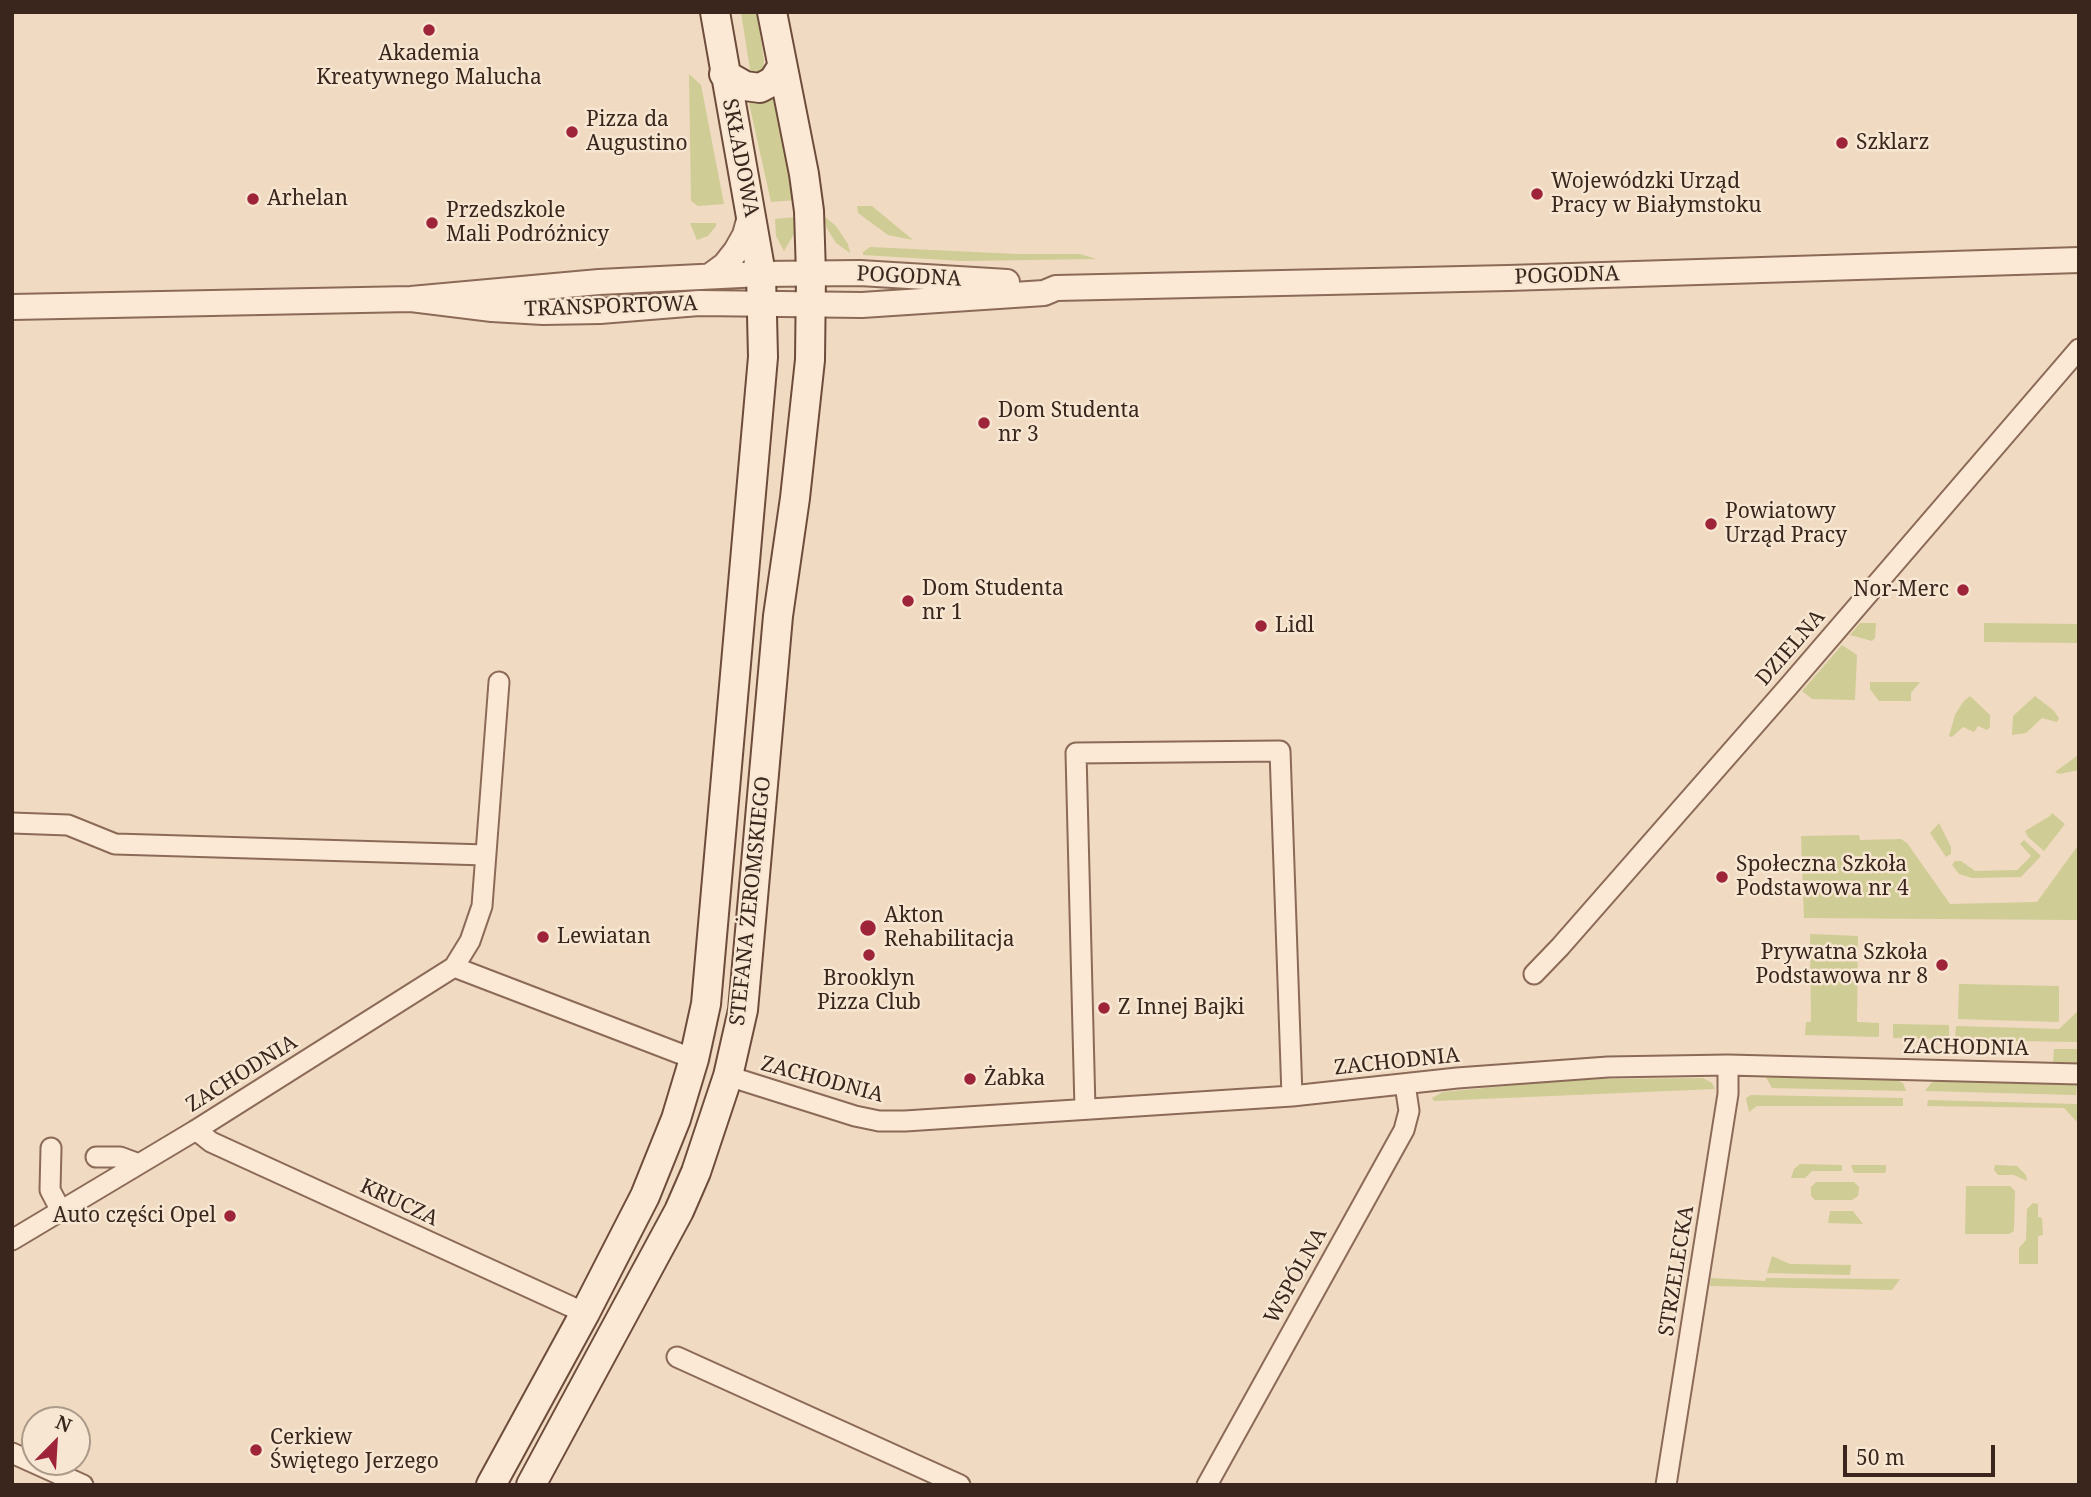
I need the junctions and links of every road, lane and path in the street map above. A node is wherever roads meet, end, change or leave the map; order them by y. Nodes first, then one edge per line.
1 (715, 12) edge
2 (772, 12) edge
3 (782, 67) junction
4 (724, 74) junction
5 (751, 213) junction
6 (2079, 260) edge
7 (761, 274) junction
8 (811, 274) junction
9 (710, 276) junction
10 (1056, 288) junction
11 (411, 299) junction
12 (712, 303) junction
13 (763, 303) junction
14 (811, 304) junction
15 (12, 307) edge
16 (2079, 349) edge
17 (764, 357) junction
18 (499, 682) dead end
19 (12, 823) edge
20 (486, 855) junction
21 (454, 967) junction
22 (1534, 974) dead end
23 (701, 1028) junction
24 (694, 1059) junction
25 (1727, 1065) junction
26 (2079, 1074) edge
27 (728, 1076) junction
28 (1405, 1084) junction
29 (1292, 1096) junction
30 (1084, 1109) junction
31 (196, 1130) junction
32 (51, 1148) dead end
33 (96, 1157) dead end
34 (139, 1164) junction
35 (61, 1211) junction
36 (12, 1240) edge
37 (585, 1313) junction
38 (677, 1357) dead end
39 (12, 1452) edge
40 (83, 1485) edge
41 (491, 1485) edge
42 (531, 1485) edge
43 (960, 1485) edge
44 (1207, 1485) edge
45 (1666, 1485) edge

1 - 4 main road, SKŁADOWA
2 - 3 main road
3 - 4 main road
3 - 8 main road
4 - 5 main road, SKŁADOWA
5 - 7 main road, SKŁADOWA
5 - 9 street
6 - 10 street, POGODNA
7 - 8 street, POGODNA
7 - 9 street, TRANSPORTOWA
7 - 13 main road, SKŁADOWA
8 - 10 street, POGODNA
8 - 14 main road, STEFANA ŻEROMSKIEGO
9 - 11 street, TRANSPORTOWA
10 - 14 street, POGODNA
11 - 12 street, TRANSPORTOWA
11 - 15 street, TRANSPORTOWA
12 - 13 street, TRANSPORTOWA
12 - 17 street
13 - 14 street, TRANSPORTOWA
13 - 17 main road, STEFANA ŻEROMSKIEGO
14 - 27 main road, STEFANA ŻEROMSKIEGO
16 - 22 street, DZIELNA
17 - 23 main road, STEFANA ŻEROMSKIEGO
18 - 20 street
19 - 20 street
20 - 21 street
21 - 24 street
21 - 31 street, ZACHODNIA
23 - 24 main road, STEFANA ŻEROMSKIEGO
23 - 27 main road
24 - 37 main road, STEFANA ŻEROMSKIEGO
25 - 26 street, ZACHODNIA
25 - 28 street, ZACHODNIA
25 - 45 street, STRZELECKA
27 - 30 street, ZACHODNIA
27 - 42 main road, STEFANA ŻEROMSKIEGO
28 - 29 street, ZACHODNIA
28 - 44 street, WSPÓLNA
29 - 30 street, ZACHODNIA
29 - 30 street
31 - 34 street, ZACHODNIA
31 - 37 street, KRUCZA
32 - 35 street
33 - 34 street
34 - 35 street, ZACHODNIA
35 - 36 street, ZACHODNIA
37 - 41 main road, STEFANA ŻEROMSKIEGO
38 - 43 street
39 - 40 street

